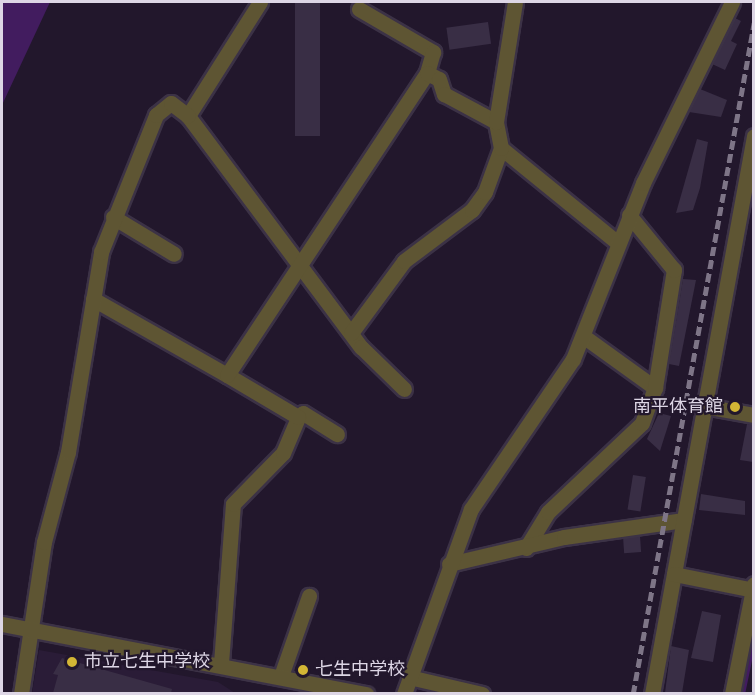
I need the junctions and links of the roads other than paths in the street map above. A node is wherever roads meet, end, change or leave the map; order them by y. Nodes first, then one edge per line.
1 (261, 2) edge
2 (515, 2) edge
3 (732, 2) edge
4 (359, 9) dead end
5 (427, 73) junction
6 (188, 116) junction
7 (496, 122) junction
8 (753, 136) edge
9 (501, 148) junction
10 (629, 215) junction
11 (113, 217) junction
12 (618, 243) junction
13 (174, 254) dead end
14 (296, 264) junction
15 (93, 299) junction
16 (351, 333) junction
17 (583, 336) junction
18 (227, 375) junction
19 (655, 388) junction
20 (404, 389) dead end
21 (704, 406) junction
22 (753, 415) edge
23 (298, 417) junction
24 (337, 434) dead end
25 (684, 520) junction
26 (526, 548) junction
27 (449, 564) junction
28 (674, 574) junction
29 (753, 588) edge
30 (309, 596) dead end
31 (2, 624) edge
32 (25, 628) junction
33 (221, 663) junction
34 (281, 676) junction
35 (409, 677) junction
36 (21, 693) edge
37 (366, 693) edge
38 (404, 693) edge
39 (482, 693) edge
40 (652, 693) edge
41 (732, 693) edge

1 - 6 street
2 - 7 street
3 - 10 street
4 - 5 street
5 - 7 street
5 - 14 street
6 - 11 street
6 - 14 street
7 - 9 street
8 - 21 street
9 - 12 street
9 - 16 street
10 - 12 street
10 - 19 street
11 - 13 street
11 - 15 street
12 - 17 street
14 - 16 street
14 - 18 street
15 - 18 street
15 - 32 street
16 - 20 street
17 - 19 street
17 - 27 street
18 - 23 street
19 - 26 street
21 - 22 street
21 - 25 street
23 - 24 street
23 - 33 street
25 - 26 street
25 - 28 street
26 - 27 street
27 - 35 street
28 - 29 street
28 - 40 street
29 - 41 street
30 - 34 street
31 - 32 street
32 - 33 street
32 - 36 street
33 - 34 street
34 - 37 street
35 - 38 street
35 - 39 street

